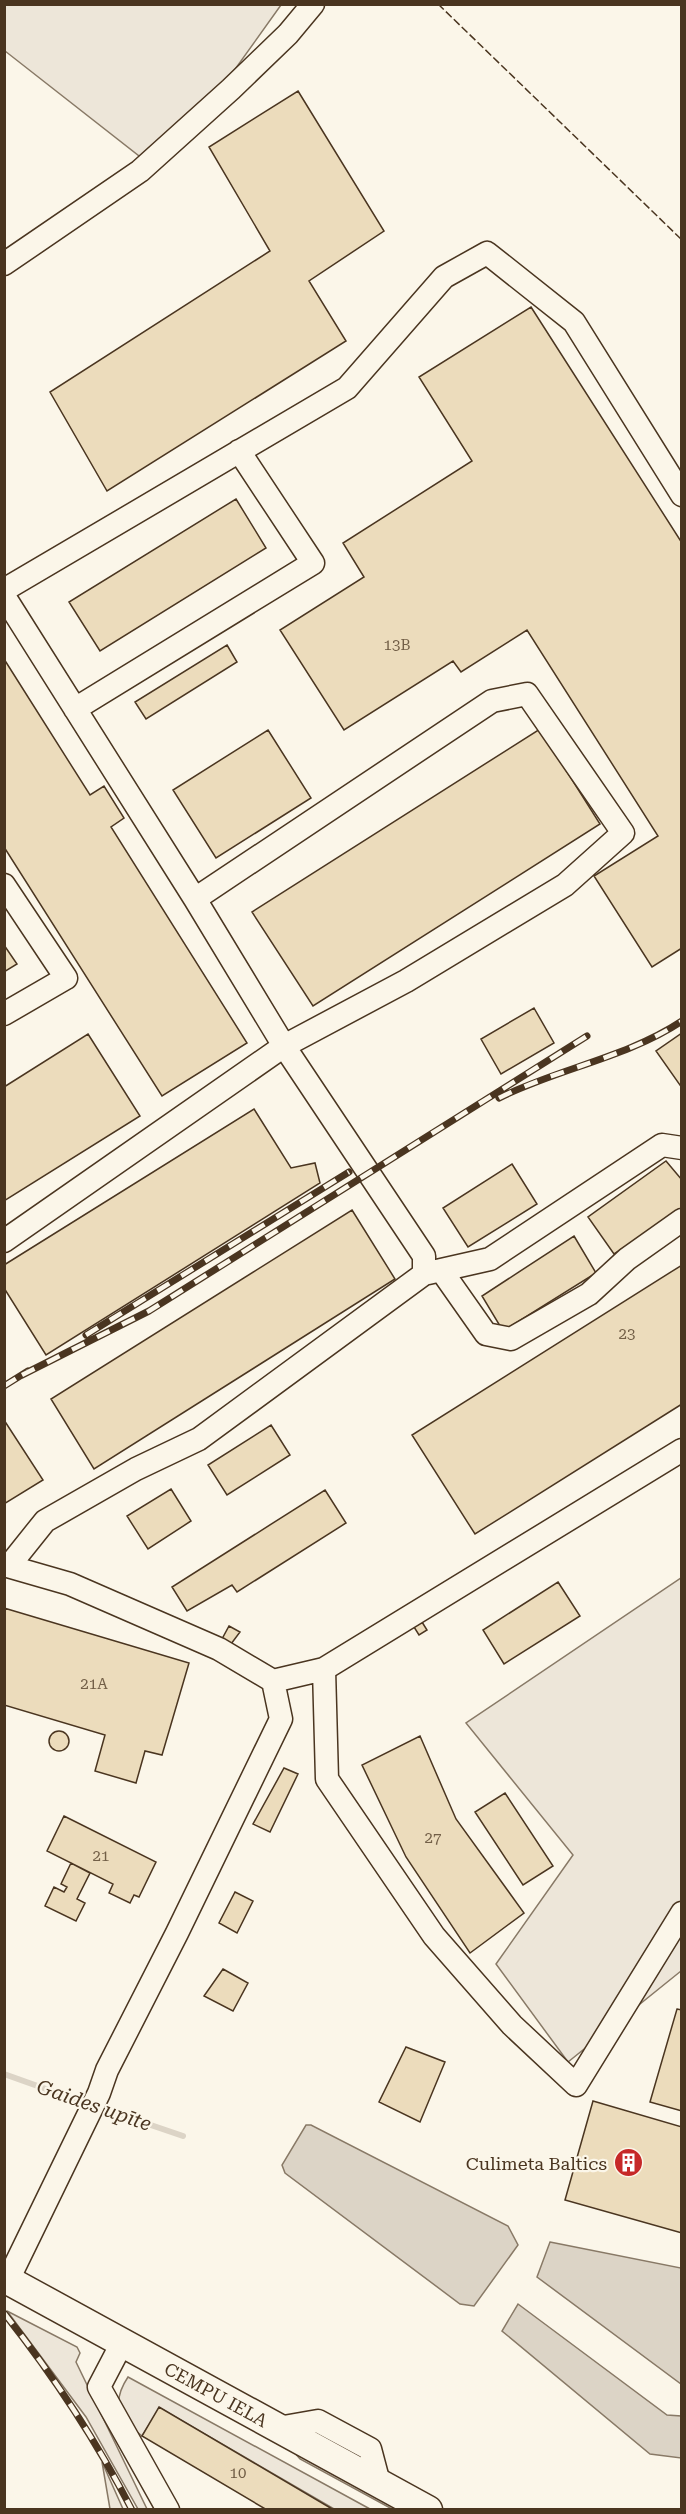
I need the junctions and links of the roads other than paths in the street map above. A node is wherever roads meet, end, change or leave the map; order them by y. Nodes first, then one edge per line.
1 (313, 4) edge
2 (4, 264) edge
3 (239, 451) junction
4 (681, 495) edge
5 (4, 590) edge
6 (4, 596) edge
7 (75, 709) junction
8 (4, 885) edge
9 (195, 899) junction
10 (4, 1014) edge
11 (284, 1046) junction
12 (681, 1148) edge
13 (681, 1220) edge
14 (4, 1241) edge
15 (432, 1272) junction
16 (681, 1450) edge
17 (7, 1565) edge
18 (324, 1668) junction
19 (273, 1681) junction
20 (681, 1913) edge
21 (6, 2279) edge
22 (122, 2343) junction
23 (168, 2510) edge
24 (428, 2510) edge

1 - 2 lane
3 - 4 lane
3 - 5 lane
3 - 7 lane
6 - 7 lane
7 - 9 lane
8 - 10 lane
9 - 11 lane
9 - 11 lane
11 - 14 lane
11 - 15 lane
12 - 15 lane
13 - 15 lane
15 - 17 lane
16 - 18 lane
17 - 19 lane
18 - 19 lane
18 - 20 lane
19 - 21 lane
21 - 22 main road, CEMPU IELA
22 - 23 lane
22 - 24 main road, CEMPU IELA

